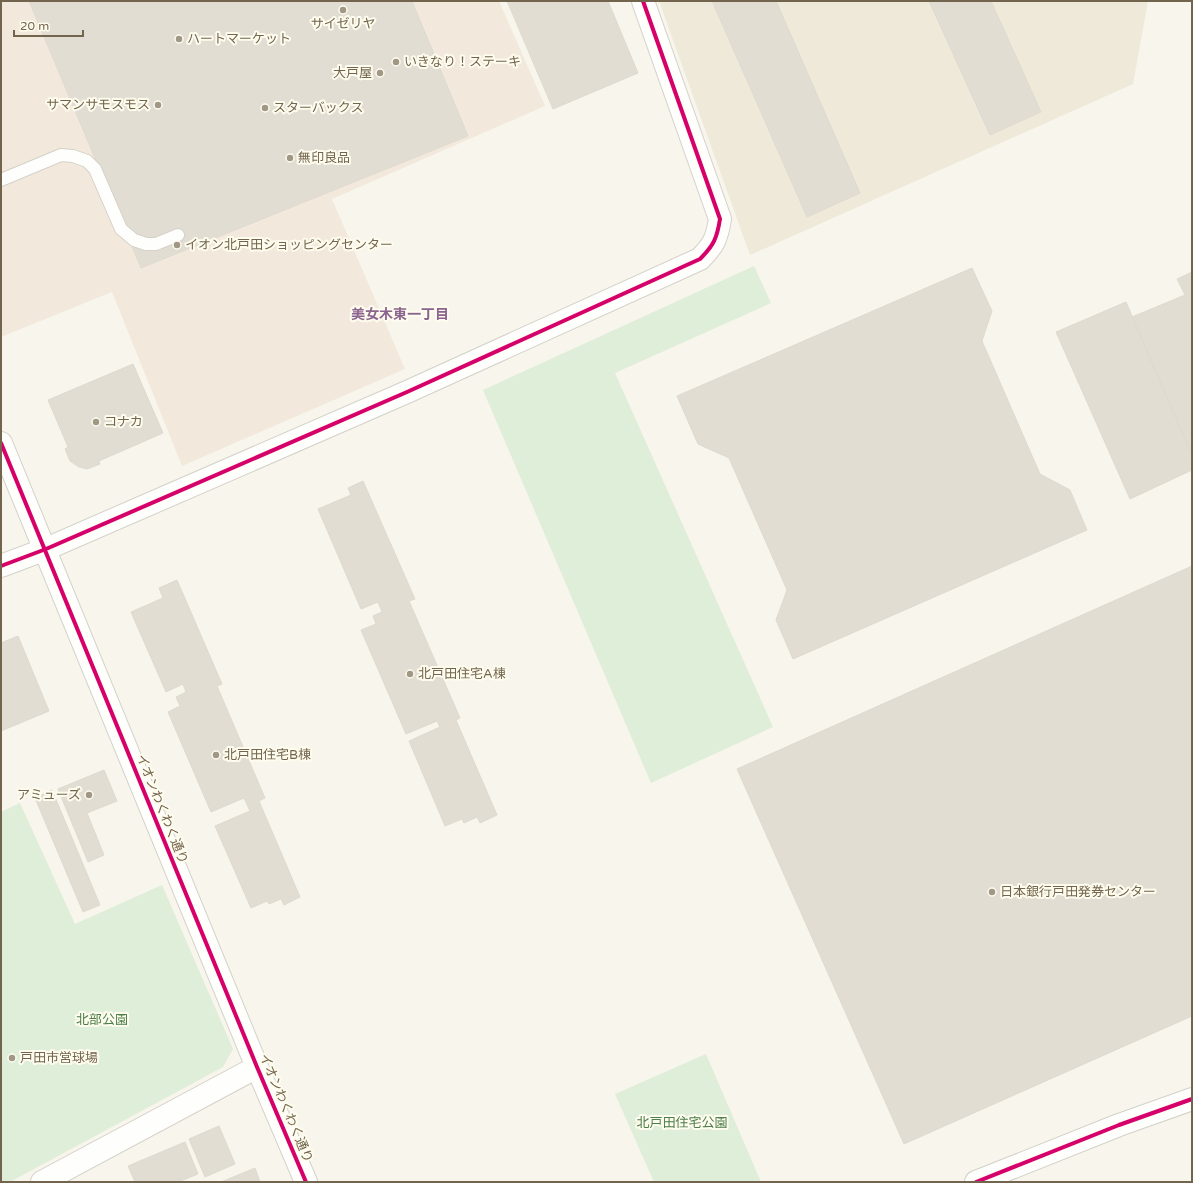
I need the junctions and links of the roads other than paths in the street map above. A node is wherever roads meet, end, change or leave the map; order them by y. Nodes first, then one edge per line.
1 (643, 1) edge
2 (1, 180) edge
3 (178, 235) dead end
4 (1, 442) edge
5 (46, 549) junction
6 (1, 566) edge
7 (257, 1067) junction
8 (1192, 1099) edge
9 (42, 1182) edge
10 (306, 1182) edge
11 (976, 1182) edge

1 - 5 street
2 - 3 lane
4 - 5 street, イオンわくわく通り
5 - 6 street
5 - 7 street, イオンわくわく通り
7 - 9 street
7 - 10 street, イオンわくわく通り
8 - 11 street

